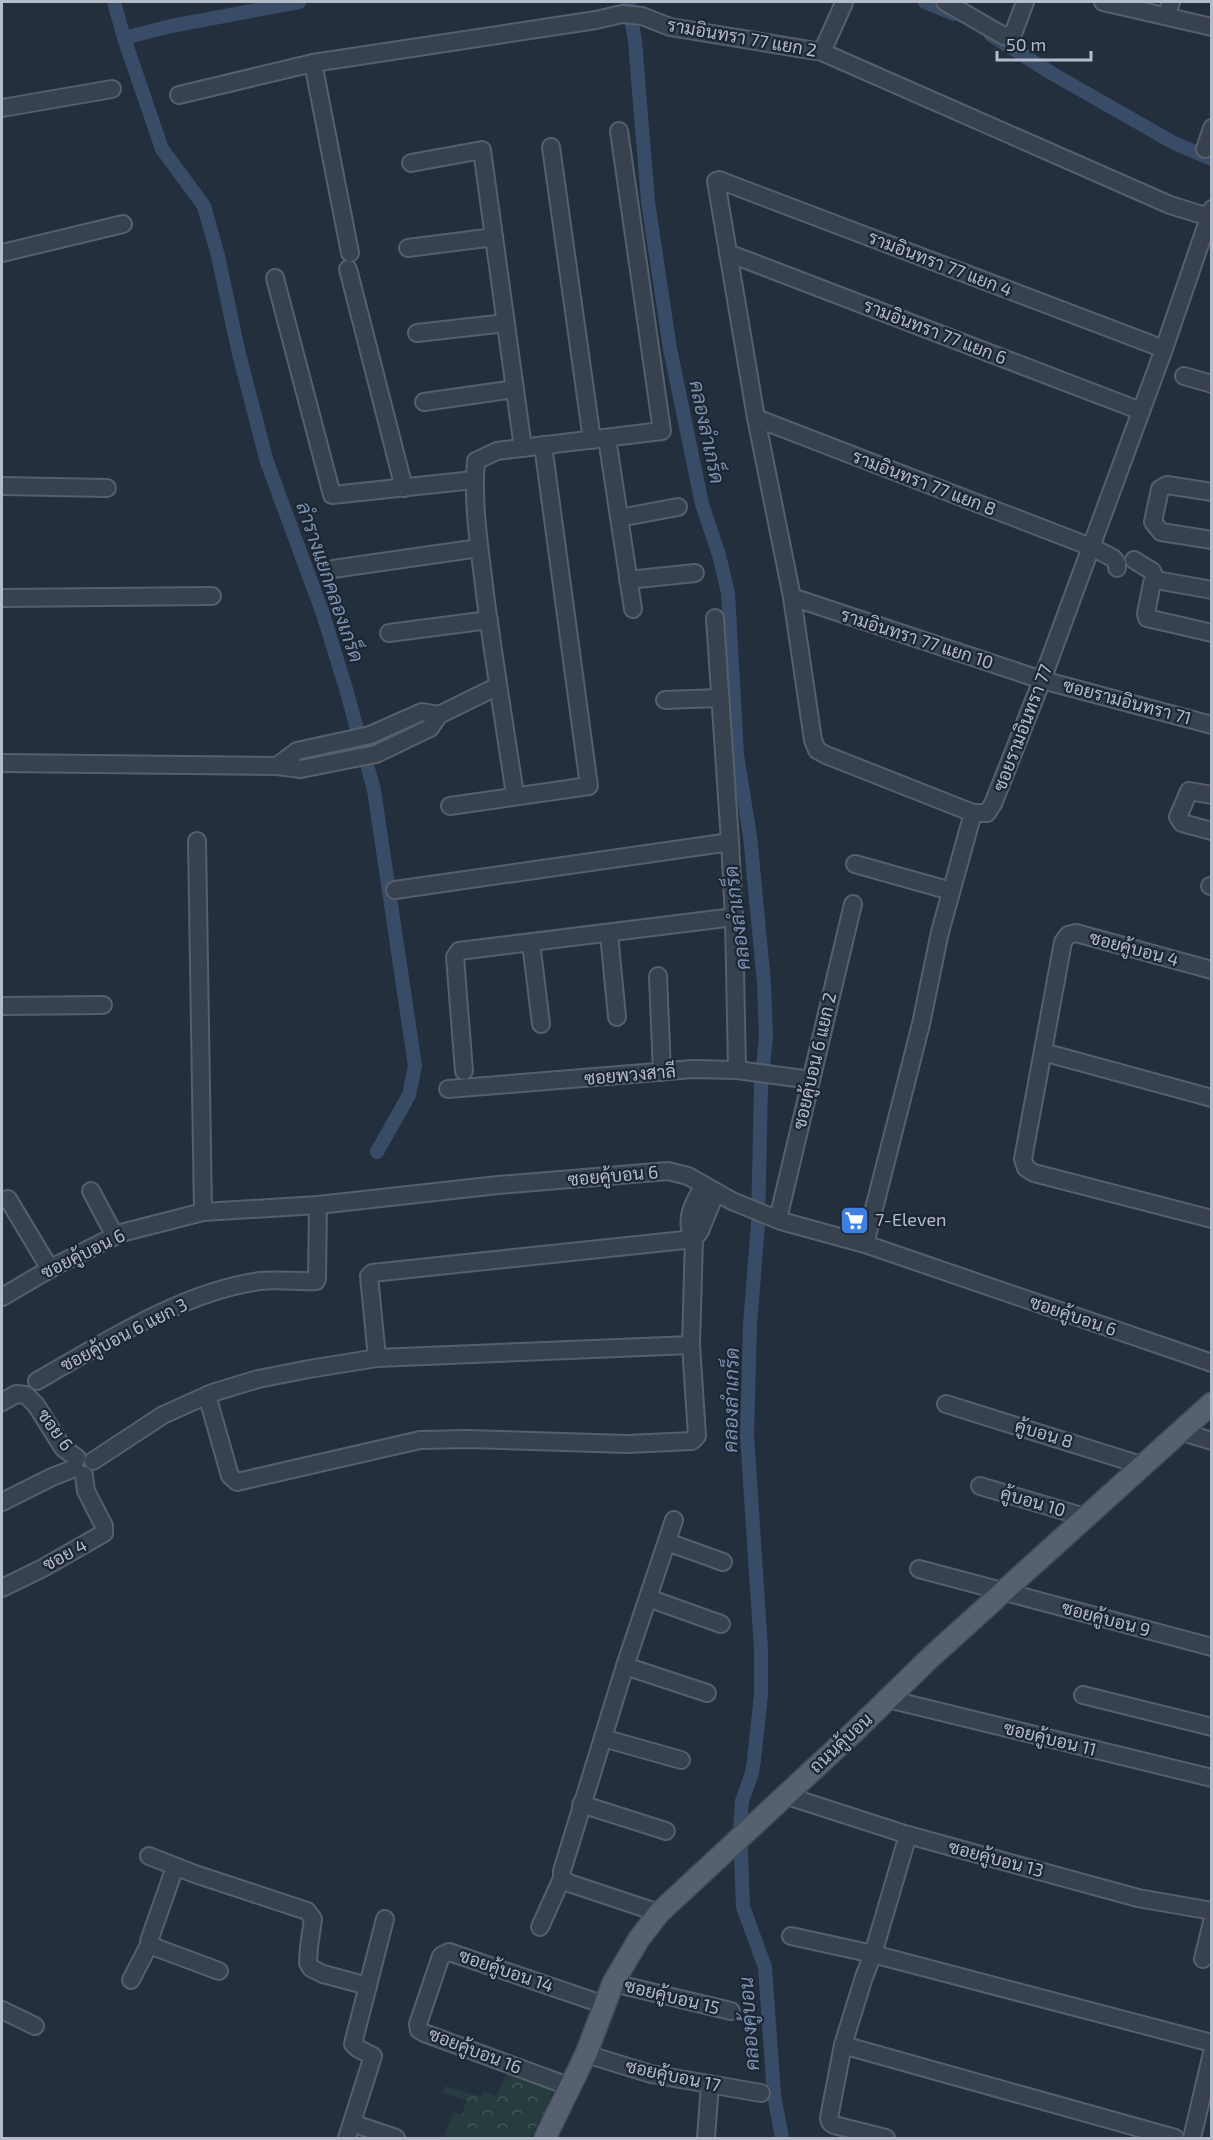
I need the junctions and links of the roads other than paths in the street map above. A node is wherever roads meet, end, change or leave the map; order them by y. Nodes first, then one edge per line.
1 (945, 2) edge
2 (1025, 2) edge
3 (1103, 2) edge
4 (844, 3) dead end
5 (1168, 9) edge
6 (1212, 27) edge
7 (822, 52) junction
8 (313, 63) junction
9 (112, 89) dead end
10 (178, 95) dead end
11 (2, 108) edge
12 (1212, 128) edge
13 (619, 131) dead end
14 (551, 147) dead end
15 (1205, 148) dead end
16 (411, 163) dead end
17 (1210, 213) edge
18 (123, 224) dead end
19 (494, 237) junction
20 (408, 248) dead end
21 (2, 253) edge
22 (728, 253) junction
23 (275, 278) dead end
24 (506, 323) junction
25 (417, 333) dead end
26 (1164, 349) junction
27 (1184, 376) dead end
28 (1212, 384) edge
29 (515, 390) junction
30 (424, 402) dead end
31 (1141, 411) junction
32 (756, 418) junction
33 (599, 439) junction
34 (543, 445) junction
35 (523, 448) junction
36 (474, 480) junction
37 (2, 486) edge
38 (107, 488) dead end
39 (404, 488) junction
40 (1212, 492) edge
41 (678, 507) dead end
42 (619, 518) junction
43 (1212, 540) edge
44 (1091, 547) junction
45 (479, 548) junction
46 (1134, 560) dead end
47 (1117, 568) dead end
48 (333, 569) dead end
49 (695, 573) dead end
50 (628, 580) junction
51 (1156, 580) junction
52 (1212, 591) edge
53 (212, 596) dead end
54 (792, 597) junction
55 (2, 598) edge
56 (633, 609) dead end
57 (715, 618) dead end
58 (489, 620) junction
59 (389, 633) dead end
60 (1212, 633) edge
61 (1042, 680) junction
62 (498, 686) junction
63 (719, 698) junction
64 (665, 700) dead end
65 (430, 718) junction
66 (1212, 725) edge
67 (2, 763) edge
68 (277, 766) junction
69 (515, 795) junction
70 (1212, 795) edge
71 (450, 806) dead end
72 (973, 813) junction
73 (1212, 831) edge
74 (197, 841) dead end
75 (730, 842) junction
76 (855, 864) dead end
77 (395, 890) dead end
78 (951, 891) junction
79 (853, 904) dead end
80 (734, 917) junction
81 (609, 934) junction
82 (531, 943) junction
83 (1212, 970) edge
84 (658, 976) dead end
85 (103, 1005) dead end
86 (2, 1006) edge
87 (618, 1017) dead end
88 (541, 1024) dead end
89 (1043, 1052) junction
90 (739, 1070) junction
91 (464, 1071) dead end
92 (662, 1072) junction
93 (811, 1080) junction
94 (448, 1089) dead end
95 (1212, 1098) edge
96 (710, 1188) junction
97 (91, 1191) dead end
98 (8, 1199) dead end
99 (318, 1205) junction
100 (203, 1212) junction
101 (771, 1217) junction
102 (1212, 1219) edge
103 (115, 1236) junction
104 (694, 1239) junction
105 (864, 1244) junction
106 (50, 1269) junction
107 (2, 1297) edge
108 (691, 1345) junction
109 (377, 1358) junction
110 (1212, 1363) edge
111 (37, 1381) dead end
112 (207, 1395) junction
113 (2, 1402) edge
114 (1212, 1403) edge
115 (946, 1404) dead end
116 (1179, 1431) junction
117 (1212, 1441) edge
118 (1141, 1465) junction
119 (82, 1466) junction
120 (980, 1486) dead end
121 (2, 1502) edge
122 (1085, 1517) junction
123 (674, 1520) dead end
124 (667, 1542) junction
125 (723, 1562) dead end
126 (919, 1569) dead end
127 (2, 1588) edge
128 (1001, 1592) junction
129 (648, 1598) junction
130 (721, 1624) dead end
131 (1212, 1647) edge
132 (625, 1666) junction
133 (707, 1693) dead end
134 (1083, 1695) dead end
135 (888, 1699) junction
136 (1212, 1727) edge
137 (603, 1738) junction
138 (681, 1760) dead end
139 (1212, 1779) edge
140 (784, 1796) junction
141 (581, 1804) junction
142 (666, 1831) dead end
143 (908, 1835) junction
144 (150, 1856) dead end
145 (175, 1867) junction
146 (562, 1878) junction
147 (1212, 1911) edge
148 (659, 1913) junction
149 (386, 1919) dead end
150 (1212, 1922) edge
151 (540, 1927) dead end
152 (791, 1936) dead end
153 (149, 1945) junction
154 (873, 1954) junction
155 (1203, 1959) dead end
156 (219, 1971) dead end
157 (131, 1980) dead end
158 (613, 1983) junction
159 (368, 1986) junction
160 (430, 1989) joint
161 (605, 2005) junction
162 (2, 2010) edge
163 (731, 2011) dead end
164 (35, 2026) dead end
165 (1212, 2043) edge
166 (843, 2045) junction
167 (1212, 2053) edge
168 (586, 2054) junction
169 (710, 2084) junction
170 (571, 2087) junction
171 (761, 2093) dead end
172 (350, 2131) edge
173 (1171, 2138) edge
174 (396, 2139) edge
175 (545, 2139) edge
176 (706, 2139) edge
177 (886, 2139) edge
178 (1192, 2139) edge

1 - 2 street
3 - 5 street
4 - 7 street
5 - 6 street
7 - 8 street, รามอินทรา 77 แยก 2
7 - 17 street, รามอินทรา 77 แยก 2
8 - 10 street, รามอินทรา 77 แยก 2
8 - 39 street
9 - 11 street
12 - 15 street
13 - 33 street
14 - 33 street
16 - 19 street
17 - 26 street, ซอยรามอินทรา 77
18 - 21 street
19 - 20 street
19 - 24 street
22 - 26 street, รามอินทรา 77 แยก 4
22 - 31 street, รามอินทรา 77 แยก 6
22 - 32 street
23 - 39 street
24 - 25 street
24 - 29 street
26 - 31 street, ซอยรามอินทรา 77
27 - 28 street
29 - 30 street
29 - 35 street
31 - 44 street, ซอยรามอินทรา 77
32 - 44 street, รามอินทรา 77 แยก 8
32 - 54 street
33 - 34 street
33 - 42 street
34 - 35 street
34 - 69 street
35 - 36 street
36 - 39 street
36 - 45 street
37 - 38 street
40 - 43 street
41 - 42 street
42 - 50 street
44 - 47 street, รามอินทรา 77 แยก 8
44 - 61 street, ซอยรามอินทรา 77
45 - 48 street
45 - 58 street
46 - 51 street
49 - 50 street
50 - 56 street
51 - 52 street
51 - 60 street
53 - 55 street
54 - 61 street, รามอินทรา 77 แยก 10
54 - 72 street
57 - 63 street
58 - 59 street
58 - 62 street
61 - 66 street, ซอยรามอินทรา 71
61 - 72 street, ซอยรามอินทรา 77
62 - 65 street
62 - 69 street
63 - 64 street
63 - 75 street
65 - 68 street
65 - 68 street
67 - 68 street
69 - 71 street
70 - 73 street
72 - 78 street
74 - 100 street
75 - 77 street
75 - 80 street
76 - 78 street
78 - 105 street
79 - 93 street, ซอยคู้บอน 6 แยก 2
80 - 81 street
80 - 90 street
81 - 82 street
81 - 87 street
82 - 88 street
82 - 91 street
83 - 89 street, ซอยคู้บอน 4
84 - 92 street
85 - 86 street
89 - 95 street
89 - 102 street
90 - 92 street, ซอยพวงสาลี
90 - 93 street, ซอยพวงสาลี
92 - 94 street, ซอยพวงสาลี
93 - 101 street, ซอยคู้บอน 6 แยก 2
96 - 99 street, ซอยคู้บอน 6
96 - 101 street, ซอยคู้บอน 6
96 - 104 street
97 - 103 street
98 - 106 street
99 - 100 street, ซอยคู้บอน 6
99 - 111 street, ซอยคู้บอน 6 แยก 3
100 - 103 street, ซอยคู้บอน 6
101 - 105 street, ซอยคู้บอน 6
103 - 106 street, ซอยคู้บอน 6
104 - 108 street
104 - 109 street
105 - 110 street, ซอยคู้บอน 6
106 - 107 street, ซอยคู้บอน 6
108 - 109 street
108 - 112 street
109 - 112 street
112 - 119 street
113 - 119 street, ซอย 6
114 - 116 main road, ถนนคู้บอน
115 - 118 street, คู้บอน 8
116 - 117 street
116 - 118 main road, ถนนคู้บอน
118 - 122 main road, ถนนคู้บอน
119 - 121 street
119 - 127 street, ซอย 4
120 - 122 street, คู้บอน 10
122 - 128 main road, ถนนคู้บอน
123 - 124 street
124 - 125 street
124 - 129 street
126 - 128 street, ซอยคู้บอน 9
128 - 131 street, ซอยคู้บอน 9
128 - 135 main road, ถนนคู้บอน
129 - 130 street
129 - 132 street
132 - 133 street
132 - 137 street
134 - 136 street
135 - 139 street, ซอยคู้บอน 11
135 - 140 main road, ถนนคู้บอน
137 - 138 street
137 - 141 street
140 - 143 street, ซอยคู้บอน 13
140 - 148 main road, ถนนคู้บอน
141 - 142 street
141 - 146 street
143 - 147 street, ซอยคู้บอน 13
143 - 154 street
144 - 145 street
145 - 153 street
145 - 159 street
146 - 148 street
146 - 151 street
148 - 158 main road, ถนนคู้บอน
149 - 159 street
150 - 155 street
152 - 154 street
153 - 156 street
153 - 157 street
154 - 165 street
154 - 166 street
158 - 161 main road, ถนนคู้บอน
158 - 163 street, ซอยคู้บอน 15
159 - 172 street
160 - 161 street, ซอยคู้บอน 14
160 - 170 street, ซอยคู้บอน 16
161 - 168 main road, ถนนคู้บอน
162 - 164 street
166 - 173 street
166 - 177 street
167 - 178 street
168 - 169 street, ซอยคู้บอน 17
168 - 170 main road, ถนนคู้บอน
169 - 171 street, ซอยคู้บอน 17
169 - 176 street
170 - 175 main road, ถนนคู้บอน
172 - 174 street

